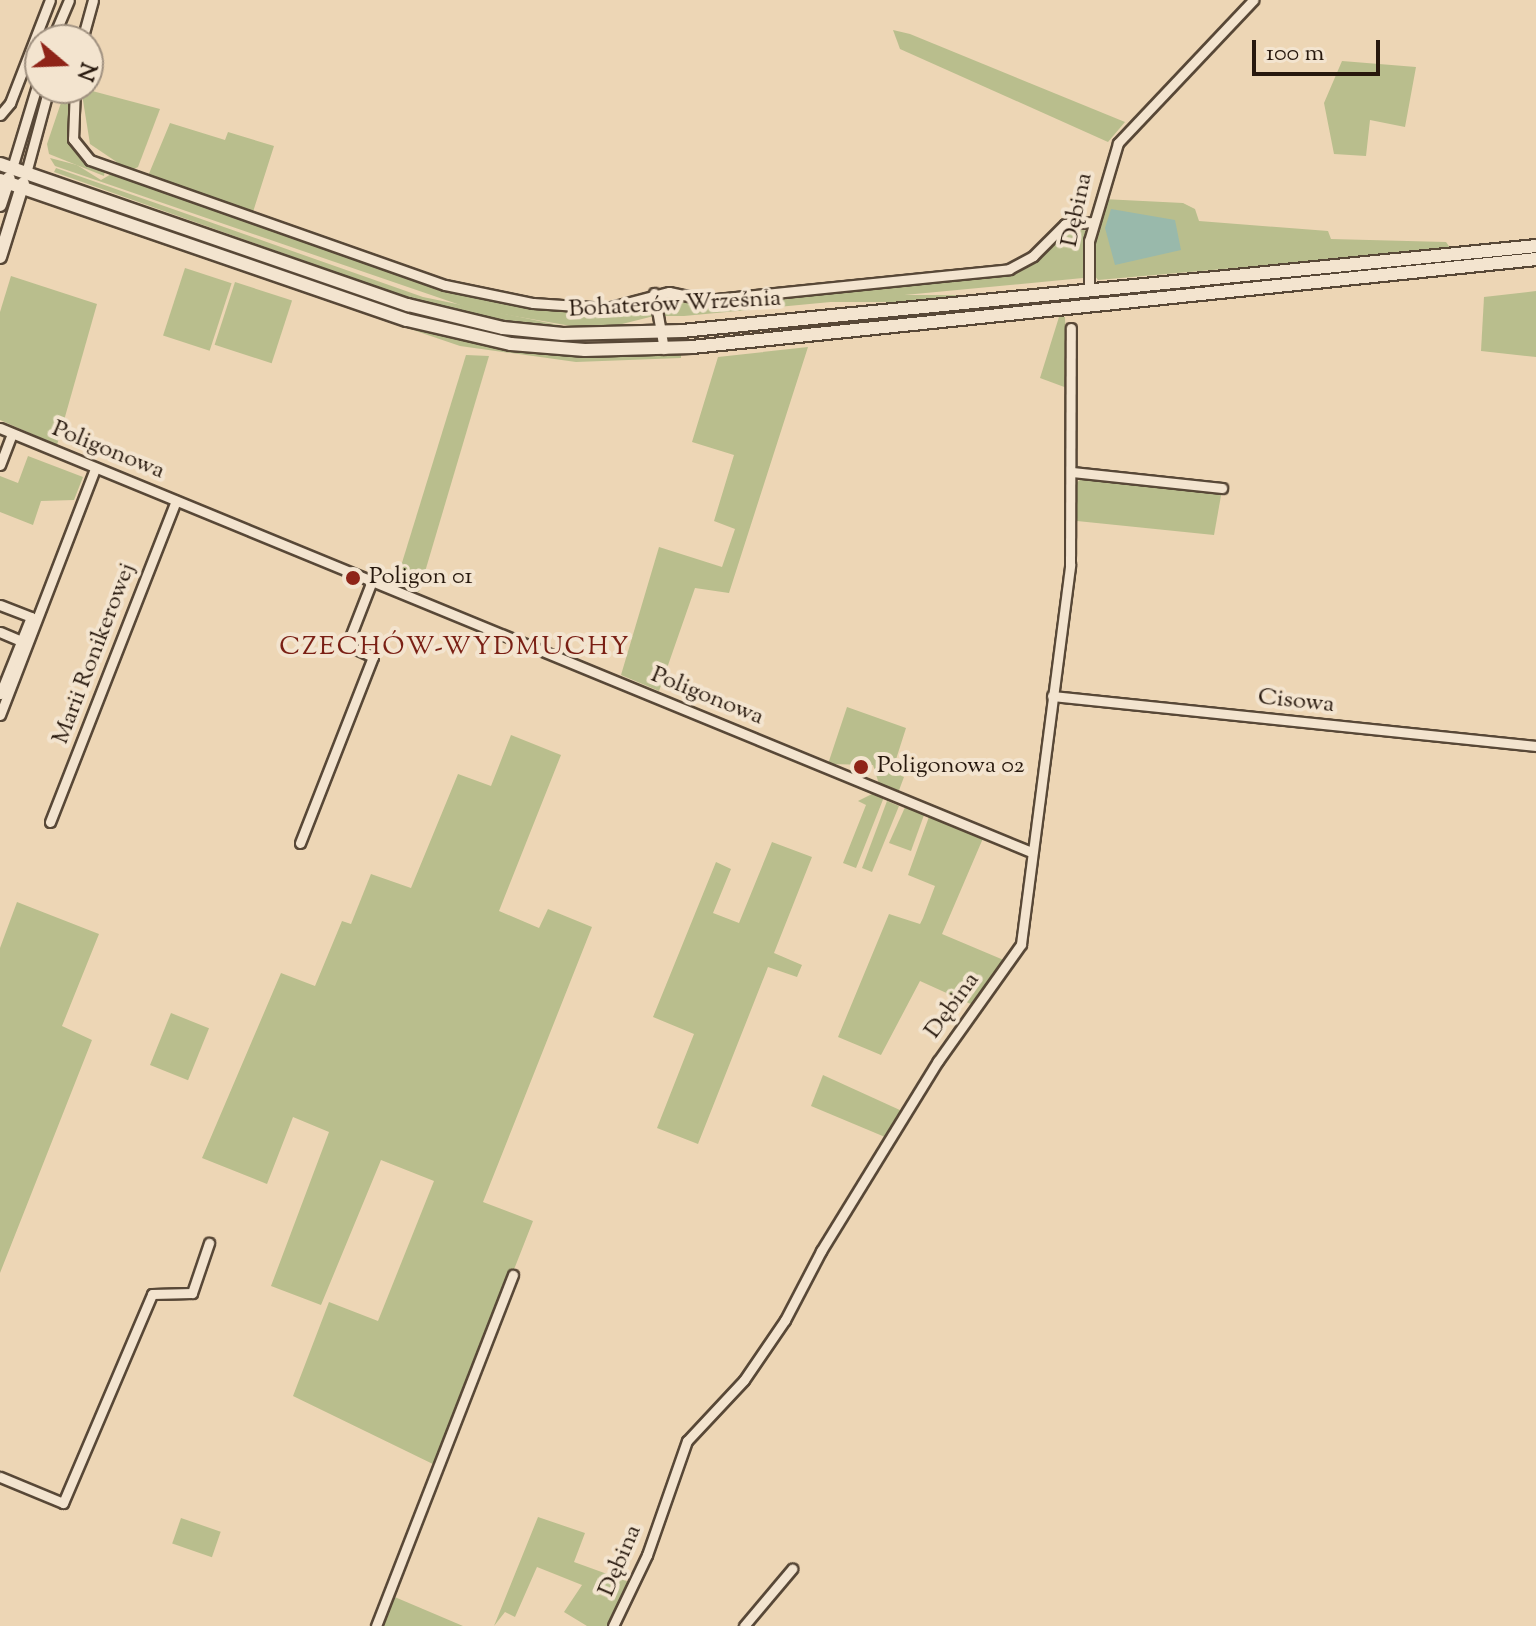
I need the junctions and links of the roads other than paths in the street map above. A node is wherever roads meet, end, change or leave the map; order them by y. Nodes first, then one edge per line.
1 (50, 0) edge
2 (69, 0) edge
3 (93, 0) edge
4 (1253, 0) edge
5 (59, 24) edge
6 (63, 24) edge
7 (86, 24) edge
8 (29, 104) edge
9 (45, 104) edge
10 (73, 104) edge
11 (0, 115) edge
12 (6, 166) edge
13 (26, 173) junction
14 (4, 182) edge
15 (22, 188) junction
16 (0, 205) edge
17 (1093, 222) junction
18 (1536, 246) edge
19 (0, 257) edge
20 (1536, 259) edge
21 (1089, 287) junction
22 (654, 293) junction
23 (1071, 328) dead end
24 (662, 332) junction
25 (664, 349) junction
26 (0, 429) edge
27 (12, 434) junction
28 (0, 465) edge
29 (95, 469) junction
30 (1072, 472) junction
31 (1222, 488) dead end
32 (176, 501) junction
33 (372, 581) junction
34 (0, 605) edge
35 (0, 632) edge
36 (21, 641) junction
37 (1, 691) edge
38 (1052, 696) junction
39 (0, 715) edge
40 (1536, 746) edge
41 (50, 822) dead end
42 (1031, 840) junction
43 (300, 843) dead end
44 (1018, 845) junction
45 (1031, 852) junction
46 (209, 1243) dead end
47 (513, 1275) dead end
48 (0, 1477) edge
49 (792, 1569) dead end
50 (376, 1626) edge
51 (613, 1626) edge
52 (744, 1626) edge

1 - 11 street
2 - 5 street
2 - 6 street
3 - 7 street
4 - 17 street, Dębina
8 - 12 street
9 - 13 street
10 - 22 street
12 - 13 main road, Bohaterów Września
12 - 14 main road
13 - 15 main road
13 - 24 main road, Bohaterów Września
14 - 15 main road, Bohaterów Września
14 - 16 main road
15 - 19 main road
15 - 25 main road, Bohaterów Września
17 - 21 street, Dębina
17 - 22 street
18 - 21 main road, Bohaterów Września
20 - 25 main road, Bohaterów Września
21 - 24 main road, Bohaterów Września
22 - 24 street
23 - 30 street, Dębina
24 - 25 street
26 - 27 street, Poligonowa
27 - 28 street
27 - 29 street, Poligonowa
29 - 32 street, Poligonowa
29 - 39 street
30 - 31 street
30 - 38 street, Dębina
32 - 33 street, Poligonowa
32 - 41 street, Marii Ronikerowej
33 - 43 street
33 - 44 street, Poligonowa
34 - 36 street
35 - 36 street
36 - 37 street
38 - 40 street, Cisowa
38 - 42 street, Dębina
42 - 44 street
42 - 45 street, Dębina
44 - 45 street, Poligonowa
45 - 51 street, Dębina
46 - 48 street
47 - 50 street
49 - 52 street

